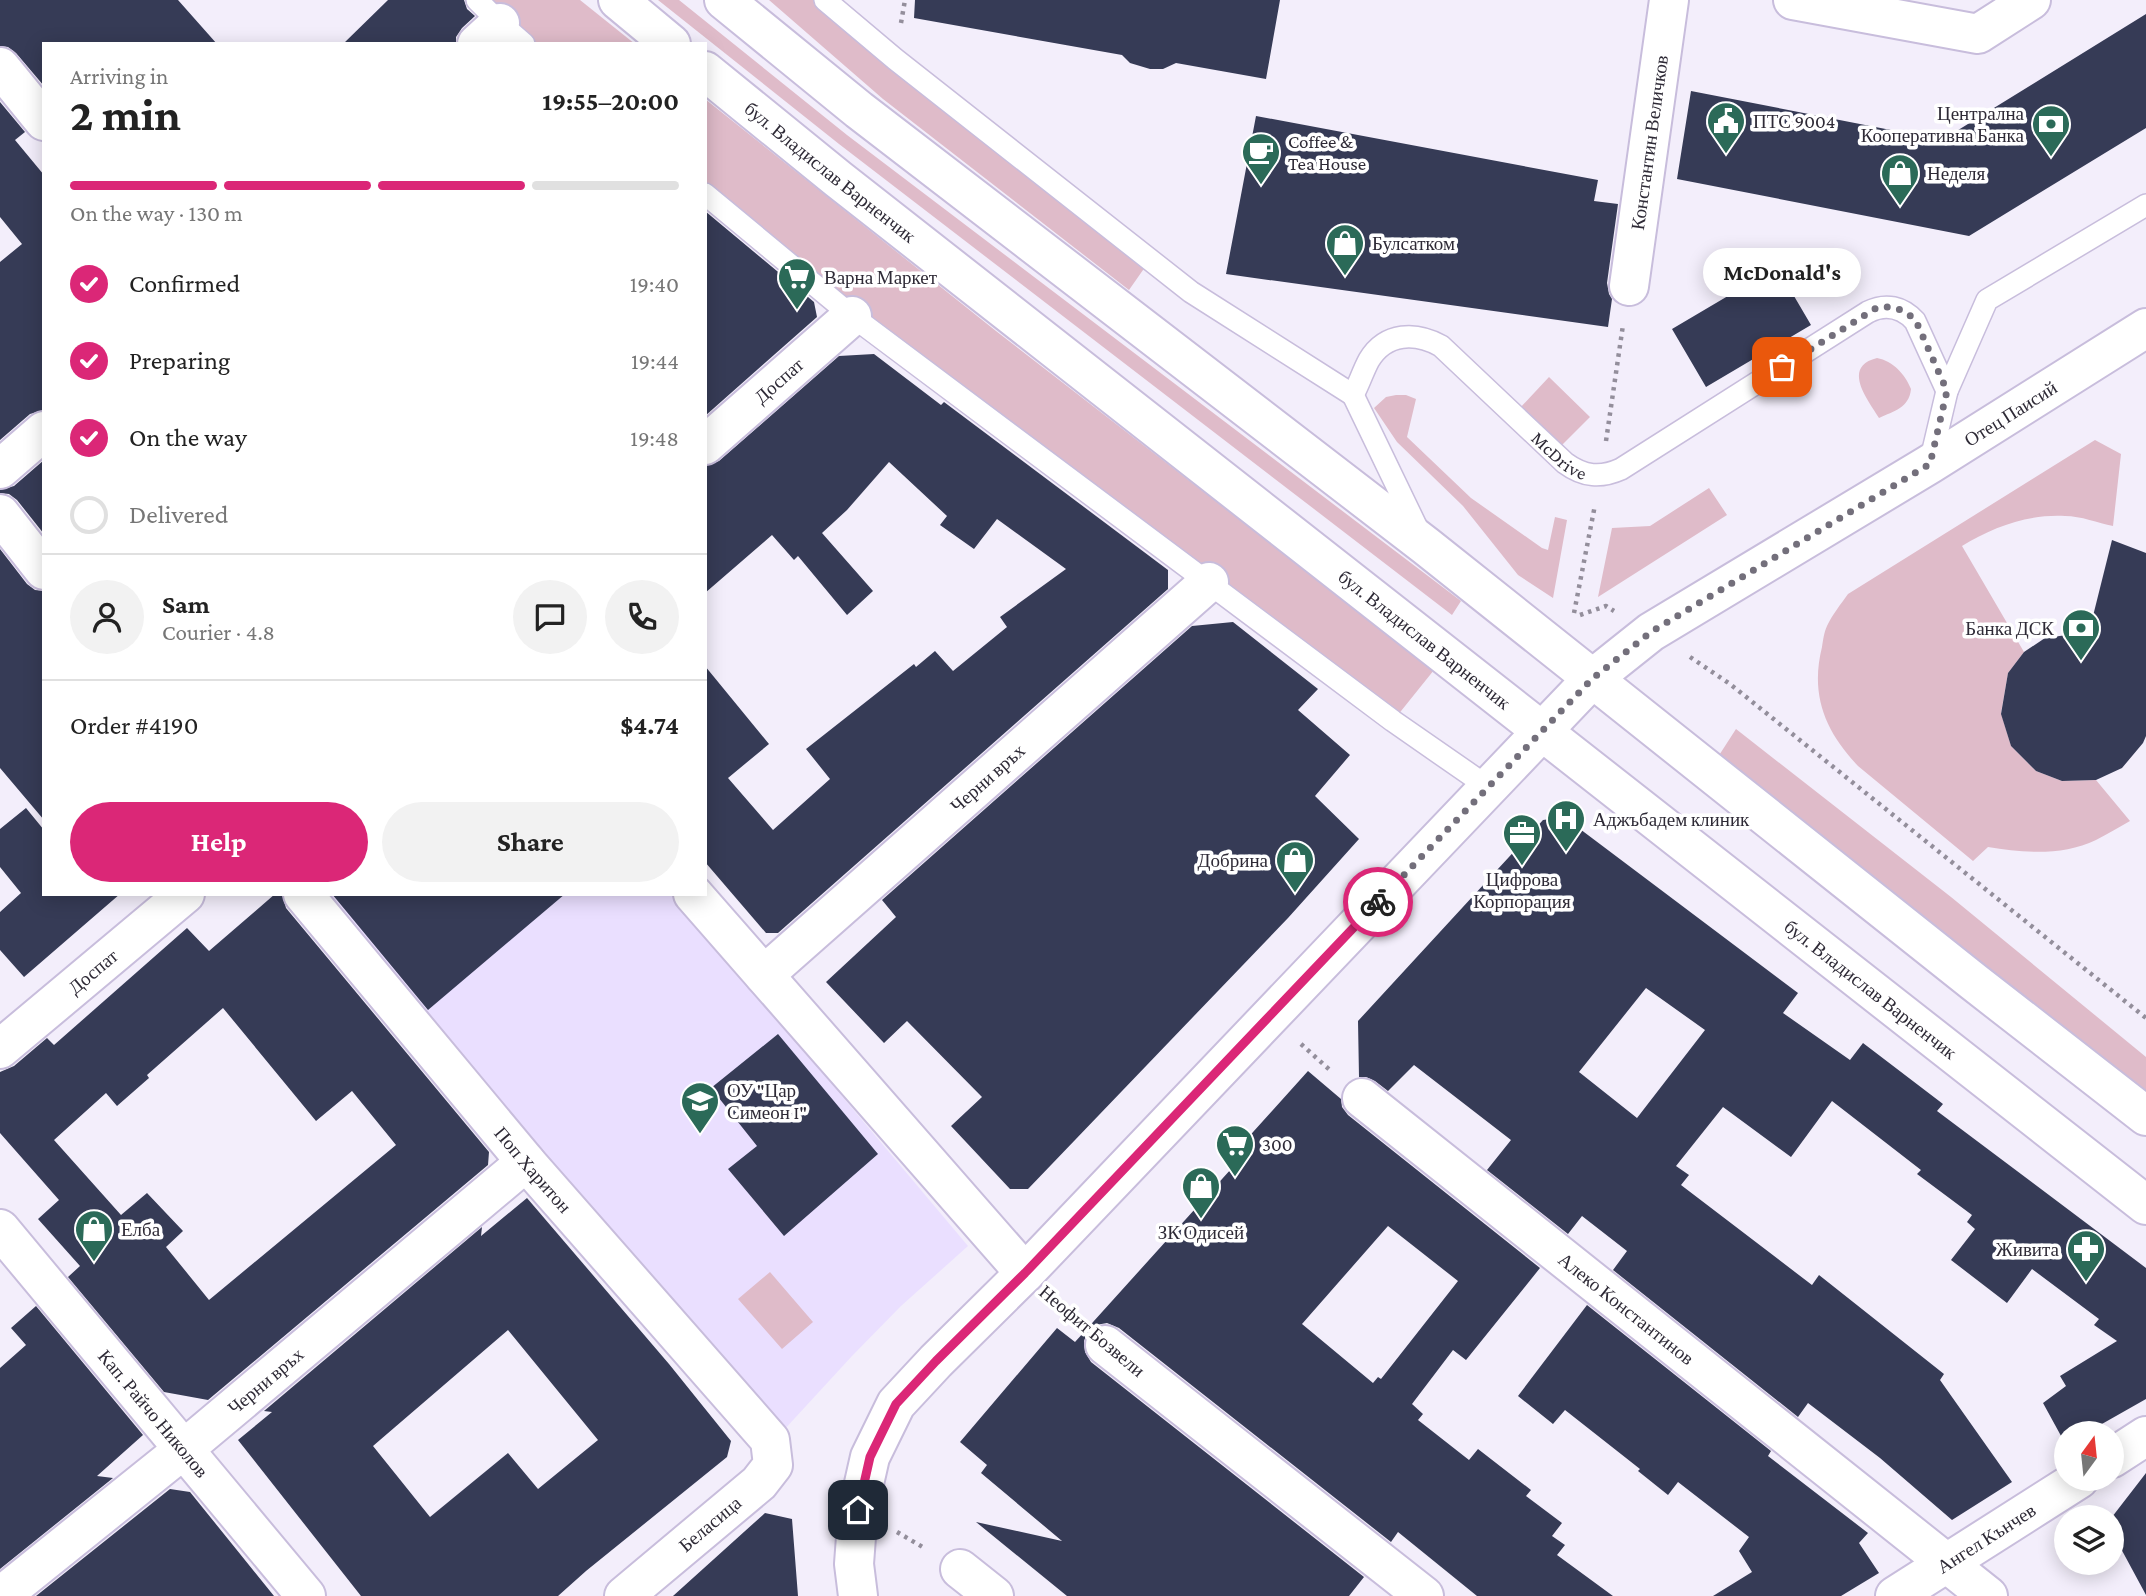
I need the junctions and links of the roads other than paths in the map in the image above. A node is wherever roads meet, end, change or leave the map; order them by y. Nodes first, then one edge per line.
1 (618, 0) edge
2 (724, 0) edge
3 (825, 0) edge
4 (1669, 0) edge
5 (1793, 0) edge
6 (2031, 0) edge
7 (1981, 17) edge
8 (669, 42) edge
9 (0, 67) edge
10 (707, 73) edge
11 (42, 119) edge
12 (707, 196) edge
13 (2146, 205) edge
14 (1629, 286) dead end
15 (852, 316) junction
16 (2146, 328) edge
17 (1947, 391) junction
18 (1353, 395) junction
19 (42, 433) edge
20 (707, 443) edge
21 (1930, 464) junction
22 (0, 469) edge
23 (0, 514) edge
24 (1426, 546) junction
25 (42, 567) edge
26 (1209, 582) junction
27 (1592, 679) junction
28 (1543, 731) junction
29 (1488, 787) junction
30 (184, 896) edge
31 (305, 896) edge
32 (696, 896) edge
33 (764, 975) junction
34 (0, 1049) edge
35 (1362, 1098) road end
36 (2146, 1115) edge
37 (526, 1162) junction
38 (2146, 1205) edge
39 (0, 1230) edge
40 (1025, 1273) junction
41 (1105, 1345) road end
42 (2146, 1436) edge
43 (770, 1440) joint
44 (184, 1449) junction
45 (2124, 1450) edge
46 (2060, 1491) edge
47 (1948, 1563) junction
48 (960, 1569) dead end
49 (1, 1596) edge
50 (306, 1596) edge
51 (625, 1596) edge
52 (858, 1596) edge
53 (994, 1596) edge
54 (1424, 1596) edge
55 (1895, 1596) edge
56 (1988, 1596) edge

1 - 8 street
2 - 24 street
3 - 18 lane
4 - 14 street, Константин Величков
5 - 7 street
6 - 7 street
9 - 11 street
10 - 28 street, бул. Владислав Варненчик
12 - 15 lane
13 - 17 lane
15 - 20 street, Доспат
15 - 26 lane
16 - 21 street, Отец Паисий
17 - 18 lane, McDrive
17 - 21 lane
18 - 24 lane
19 - 22 street
21 - 27 street, Отец Паисий
23 - 25 street
24 - 27 street
26 - 29 lane
26 - 33 street, Черни връх
27 - 28 street, Отец Паисий
27 - 36 street
28 - 29 street, Отец Паисий
28 - 38 street, бул. Владислав Варненчик
29 - 40 street, Отец Паисий
30 - 34 street, Доспат
31 - 37 street, Поп Харитон
32 - 33 street, Неофит Бозвели
33 - 40 street, Неофит Бозвели
35 - 47 street, Алеко Константинов
37 - 43 street, Поп Харитон
37 - 44 street, Черни връх
39 - 44 street, Кап. Райчо Николов
40 - 52 street, Отец Паисий
41 - 54 street, Неофит Бозвели
42 - 45 street
43 - 51 street, Беласица
44 - 49 street, Черни връх
44 - 50 street, Кап. Райчо Николов
46 - 47 street, Ангел Кънчев
47 - 55 street, Ангел Кънчев
47 - 56 street, Алеко Константинов
48 - 53 street

